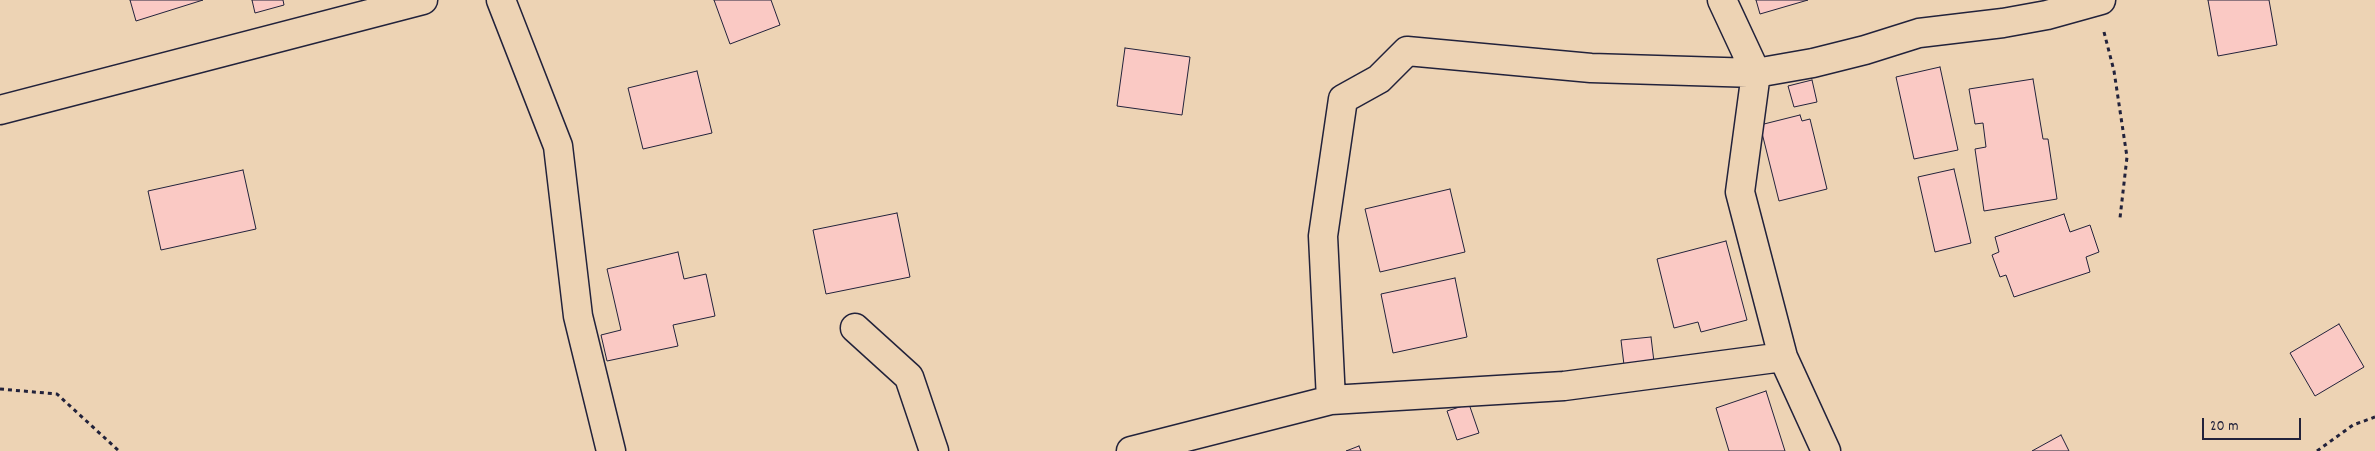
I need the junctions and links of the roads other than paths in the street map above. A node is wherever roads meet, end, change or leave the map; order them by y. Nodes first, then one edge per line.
1 (423, 0) edge
2 (501, 0) edge
3 (1722, 0) edge
4 (2099, 1) edge
5 (1756, 73) junction
6 (0, 110) edge
7 (855, 328) dead end
8 (1783, 357) junction
9 (1331, 400) junction
10 (611, 451) edge
11 (934, 451) edge
12 (1134, 451) edge
13 (1826, 451) edge

1 - 6 street
2 - 10 street
3 - 5 street
4 - 5 street
5 - 8 street
5 - 9 street
7 - 11 street
8 - 9 street
8 - 13 street
9 - 12 street

